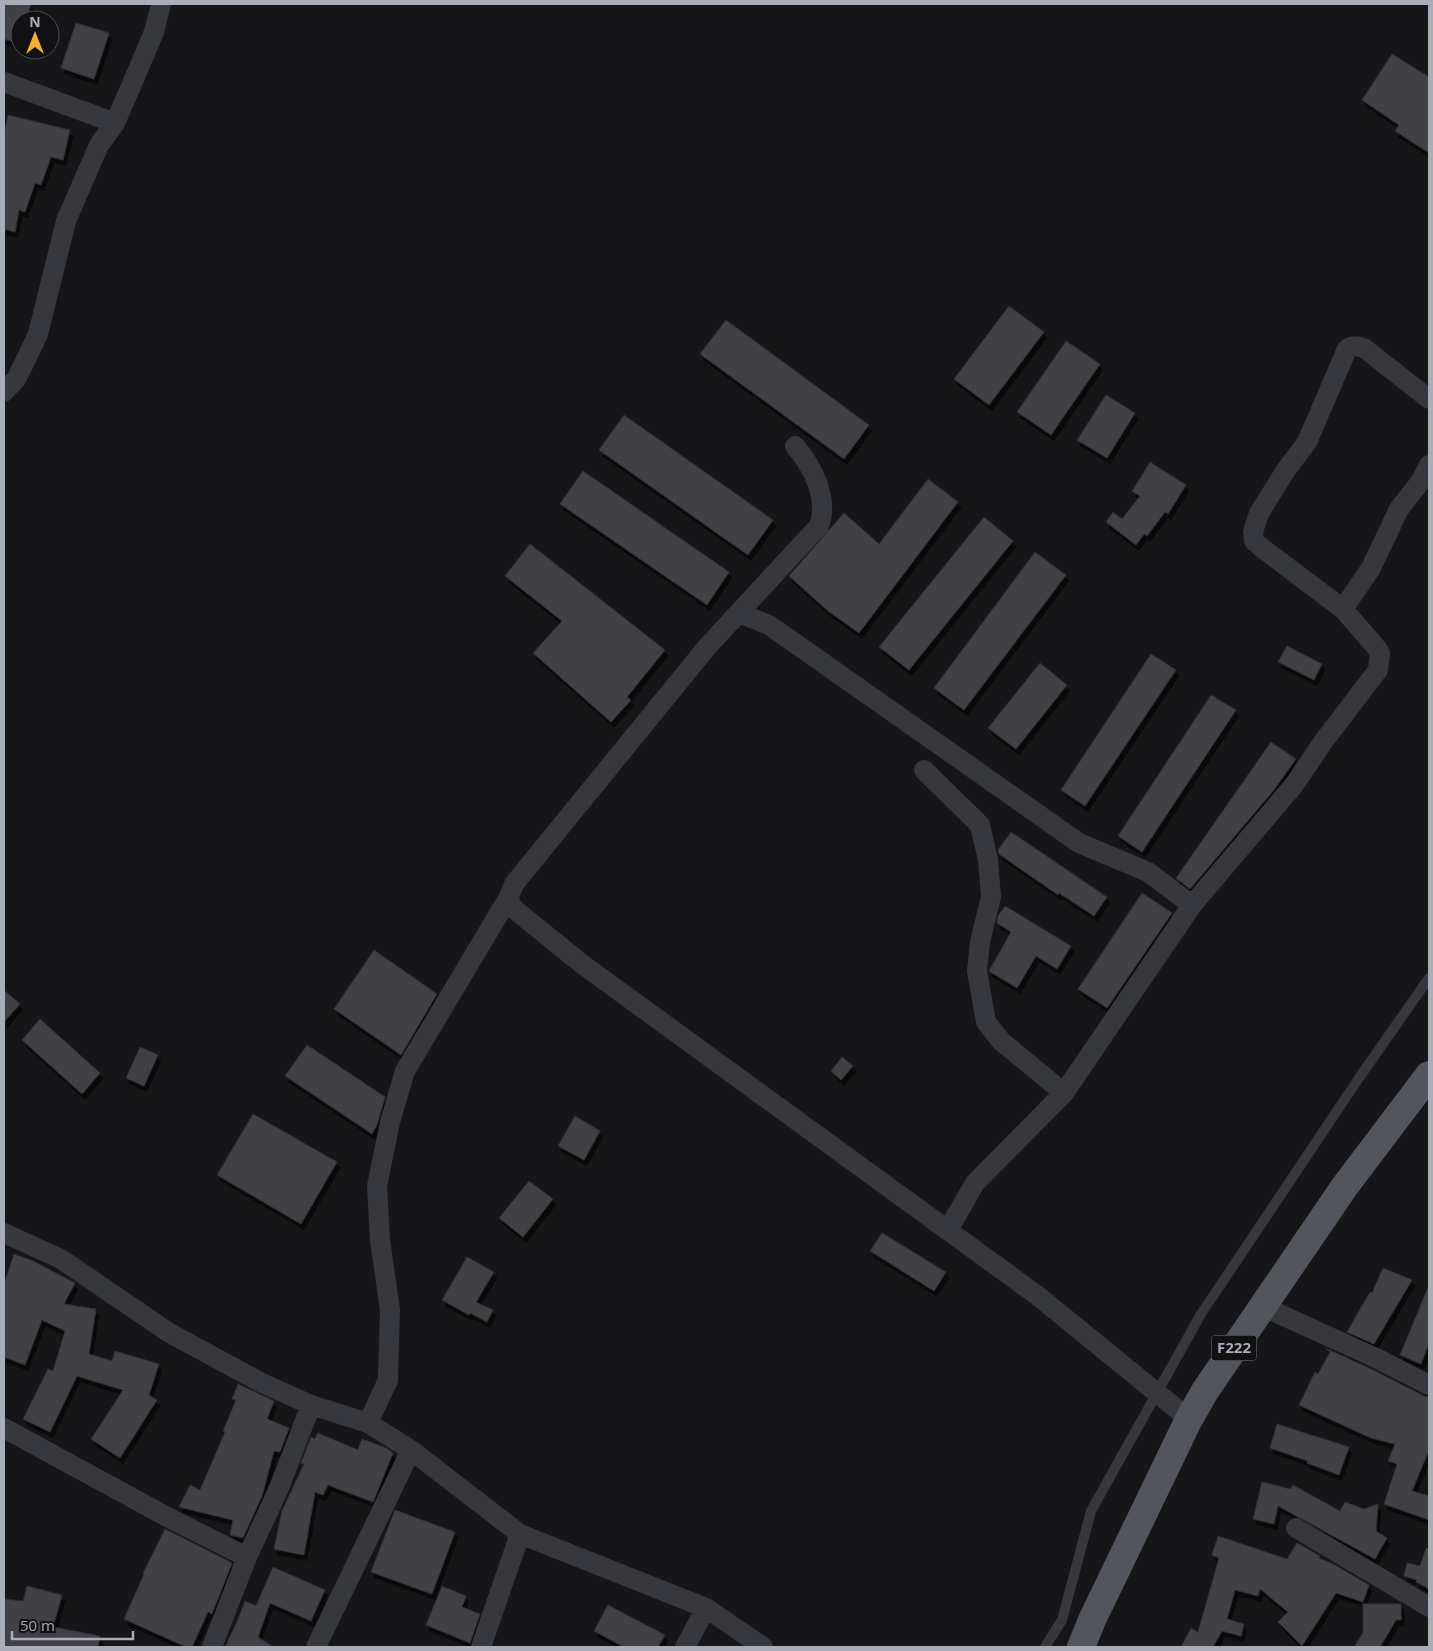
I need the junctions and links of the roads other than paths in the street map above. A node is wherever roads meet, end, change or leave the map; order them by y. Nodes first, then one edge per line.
1 (161, 4) edge
2 (4, 82) edge
3 (114, 123) junction
4 (4, 392) edge
5 (1429, 399) edge
6 (795, 446) dead end
7 (1429, 465) edge
8 (754, 597) junction
9 (1343, 609) junction
10 (739, 613) junction
11 (769, 625) junction
12 (924, 770) dead end
13 (509, 897) junction
14 (1192, 906) junction
15 (1429, 978) edge
16 (1429, 1075) edge
17 (1064, 1093) junction
18 (948, 1230) junction
19 (4, 1233) edge
20 (1262, 1306) junction
21 (1426, 1382) edge
22 (1157, 1393) junction
23 (311, 1405) junction
24 (1189, 1419) junction
25 (368, 1423) junction
26 (4, 1428) edge
27 (411, 1450) junction
28 (1296, 1528) dead end
29 (520, 1534) junction
30 (248, 1557) junction
31 (1429, 1607) edge
32 (706, 1608) junction
33 (212, 1647) edge
34 (316, 1647) edge
35 (481, 1647) edge
36 (684, 1647) edge
37 (763, 1647) edge
38 (1046, 1647) edge
39 (1081, 1647) edge

1 - 3 street
2 - 3 street
3 - 4 street
5 - 9 street
6 - 8 street
7 - 9 street
8 - 10 street
8 - 11 street
9 - 14 street
10 - 11 street
10 - 13 street
11 - 14 street
12 - 17 street
13 - 18 street
13 - 25 street
14 - 17 street
15 - 22 lane
16 - 20 main road, F222
17 - 18 street
18 - 22 street
19 - 23 street
20 - 21 street
20 - 24 main road, F222
22 - 24 street
22 - 38 lane
23 - 25 street
23 - 30 street
24 - 39 main road, F222
25 - 27 street
26 - 30 street
27 - 29 street
27 - 34 street
28 - 31 street
29 - 32 street
29 - 35 street
30 - 33 street
32 - 36 street
32 - 37 street

